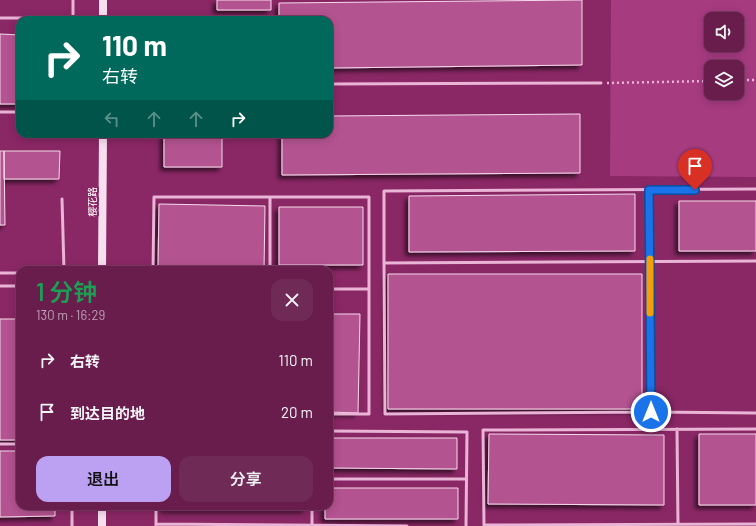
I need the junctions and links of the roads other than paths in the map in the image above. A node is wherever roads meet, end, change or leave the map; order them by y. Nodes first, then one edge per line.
1 (73, 0) edge
2 (103, 0) edge
3 (73, 16) edge
4 (103, 16) edge
5 (0, 18) edge
6 (16, 18) edge
7 (601, 83) road end
8 (333, 84) edge
9 (0, 112) edge
10 (16, 112) edge
11 (102, 138) edge
12 (756, 189) edge
13 (649, 190) junction
14 (270, 197) junction
15 (62, 198) dead end
16 (650, 262) junction
17 (756, 262) edge
18 (384, 263) junction
19 (64, 266) edge
20 (102, 266) edge
21 (154, 266) edge
22 (270, 266) edge
23 (0, 273) edge
24 (16, 274) edge
25 (0, 286) edge
26 (16, 286) edge
27 (333, 289) edge
28 (369, 289) junction
29 (651, 412) junction
30 (756, 413) edge
31 (333, 414) edge
32 (677, 429) junction
33 (756, 429) edge
34 (333, 431) edge
35 (0, 444) edge
36 (16, 444) edge
37 (333, 479) edge
38 (466, 479) junction
39 (72, 510) edge
40 (102, 510) edge
41 (156, 510) edge
42 (312, 510) edge
43 (756, 524) edge
44 (156, 525) edge
45 (484, 525) edge
46 (678, 525) edge
47 (72, 526) edge
48 (102, 526) edge
49 (312, 526) edge
50 (407, 526) edge
51 (466, 526) edge

1 - 3 lane
2 - 4 street
5 - 6 lane
7 - 8 lane
9 - 10 lane
11 - 20 street, 樱花路
12 - 13 lane
13 - 16 lane
13 - 18 lane
14 - 21 lane
14 - 22 lane
14 - 28 lane
15 - 19 lane
16 - 17 lane
16 - 18 lane
16 - 29 lane
18 - 29 lane
23 - 24 lane
25 - 26 lane
27 - 28 lane
28 - 31 lane
29 - 30 lane
32 - 33 lane
32 - 45 lane
32 - 46 lane
34 - 38 lane
35 - 36 lane
37 - 38 lane
38 - 51 lane
39 - 47 lane
40 - 48 street
41 - 44 lane
42 - 49 lane
43 - 46 lane
44 - 49 lane
45 - 46 lane
49 - 50 lane

